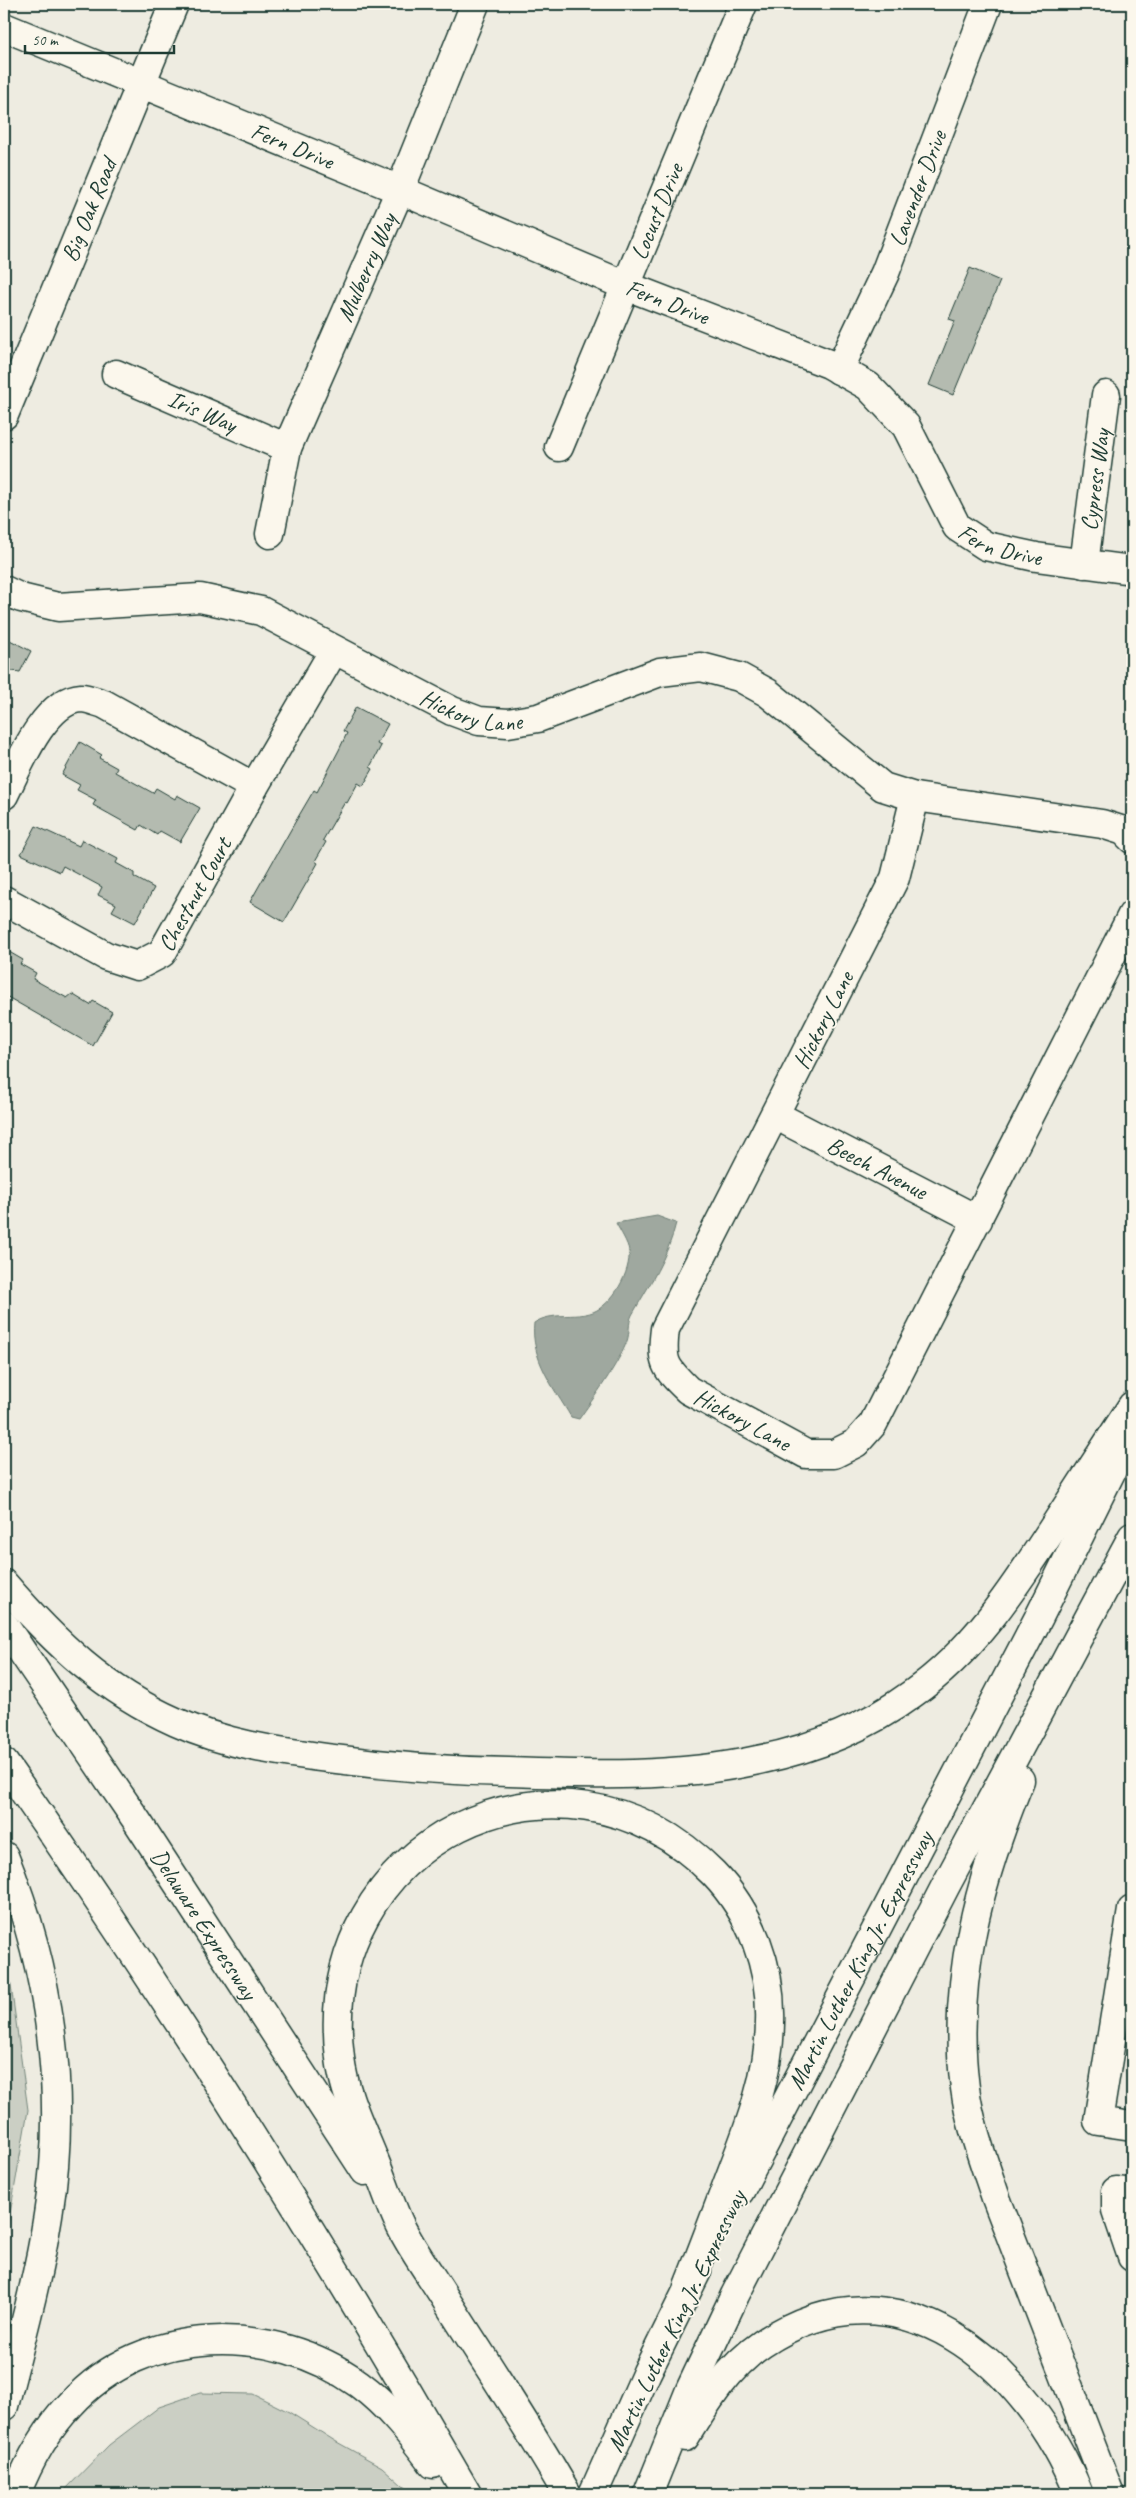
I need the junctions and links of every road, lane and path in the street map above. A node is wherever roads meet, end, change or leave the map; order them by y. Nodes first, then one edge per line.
1 (174, 4) edge
2 (475, 4) edge
3 (742, 4) edge
4 (988, 4) edge
5 (4, 27) edge
6 (141, 84) junction
7 (400, 190) junction
8 (624, 285) junction
9 (840, 370) junction
10 (116, 374) dead end
11 (1106, 395) dead end
12 (4, 415) edge
13 (558, 447) dead end
14 (287, 448) junction
15 (270, 534) dead end
16 (1084, 564) junction
17 (1132, 570) edge
18 (4, 590) edge
19 (334, 650) junction
20 (254, 787) junction
21 (4, 795) edge
22 (915, 797) junction
23 (1132, 840) edge
24 (4, 900) edge
25 (1132, 915) edge
26 (775, 1115) junction
27 (978, 1220) junction
28 (1132, 1406) edge
29 (1132, 1428) edge
30 (1132, 1537) edge
31 (4, 1584) edge
32 (4, 1625) edge
33 (1074, 1648) junction
34 (4, 1763) edge
35 (4, 1856) edge
36 (1132, 1910) edge
37 (1132, 2126) edge
38 (1132, 2194) edge
39 (400, 2225) junction
40 (1132, 2257) edge
41 (688, 2286) junction
42 (4, 2406) edge
43 (561, 2484) edge
44 (648, 2493) edge
45 (16, 2494) edge
46 (455, 2494) edge
47 (467, 2494) edge
48 (593, 2494) edge
49 (1079, 2494) edge
50 (1110, 2494) edge

1 - 6 main road, Big Oak Road
2 - 7 main road, Mulberry Way
3 - 8 main road, Locust Drive
4 - 9 main road, Lavender Drive
5 - 6 main road, Fern Drive
6 - 7 main road, Fern Drive
6 - 12 main road, Big Oak Road
7 - 8 main road, Fern Drive
7 - 14 main road, Mulberry Way
8 - 9 main road, Fern Drive
8 - 13 main road, Locust Drive
9 - 16 main road, Fern Drive
10 - 14 main road, Iris Way
11 - 16 main road, Cypress Way
14 - 15 main road, Mulberry Way
16 - 17 main road, Fern Drive
18 - 19 main road, Hickory Lane
19 - 20 main road, Chestnut Court
19 - 22 main road, Hickory Lane
20 - 21 main road
20 - 24 main road, Chestnut Court
22 - 23 main road, Hickory Lane
22 - 26 main road, Hickory Lane
25 - 27 main road, Hickory Lane
26 - 27 main road, Beech Avenue
26 - 27 main road, Hickory Lane
28 - 31 main road
29 - 41 main road, Martin Luther King Jr. Expressway
30 - 33 main road, Martin Luther King Jr. Expressway
32 - 39 main road, Delaware Expressway
33 - 44 main road, Martin Luther King Jr. Expressway
33 - 50 main road
34 - 47 main road
35 - 42 main road
36 - 37 main road
38 - 40 main road
39 - 41 main road
39 - 43 main road
41 - 48 main road, Martin Luther King Jr. Expressway
44 - 49 main road
45 - 46 main road

